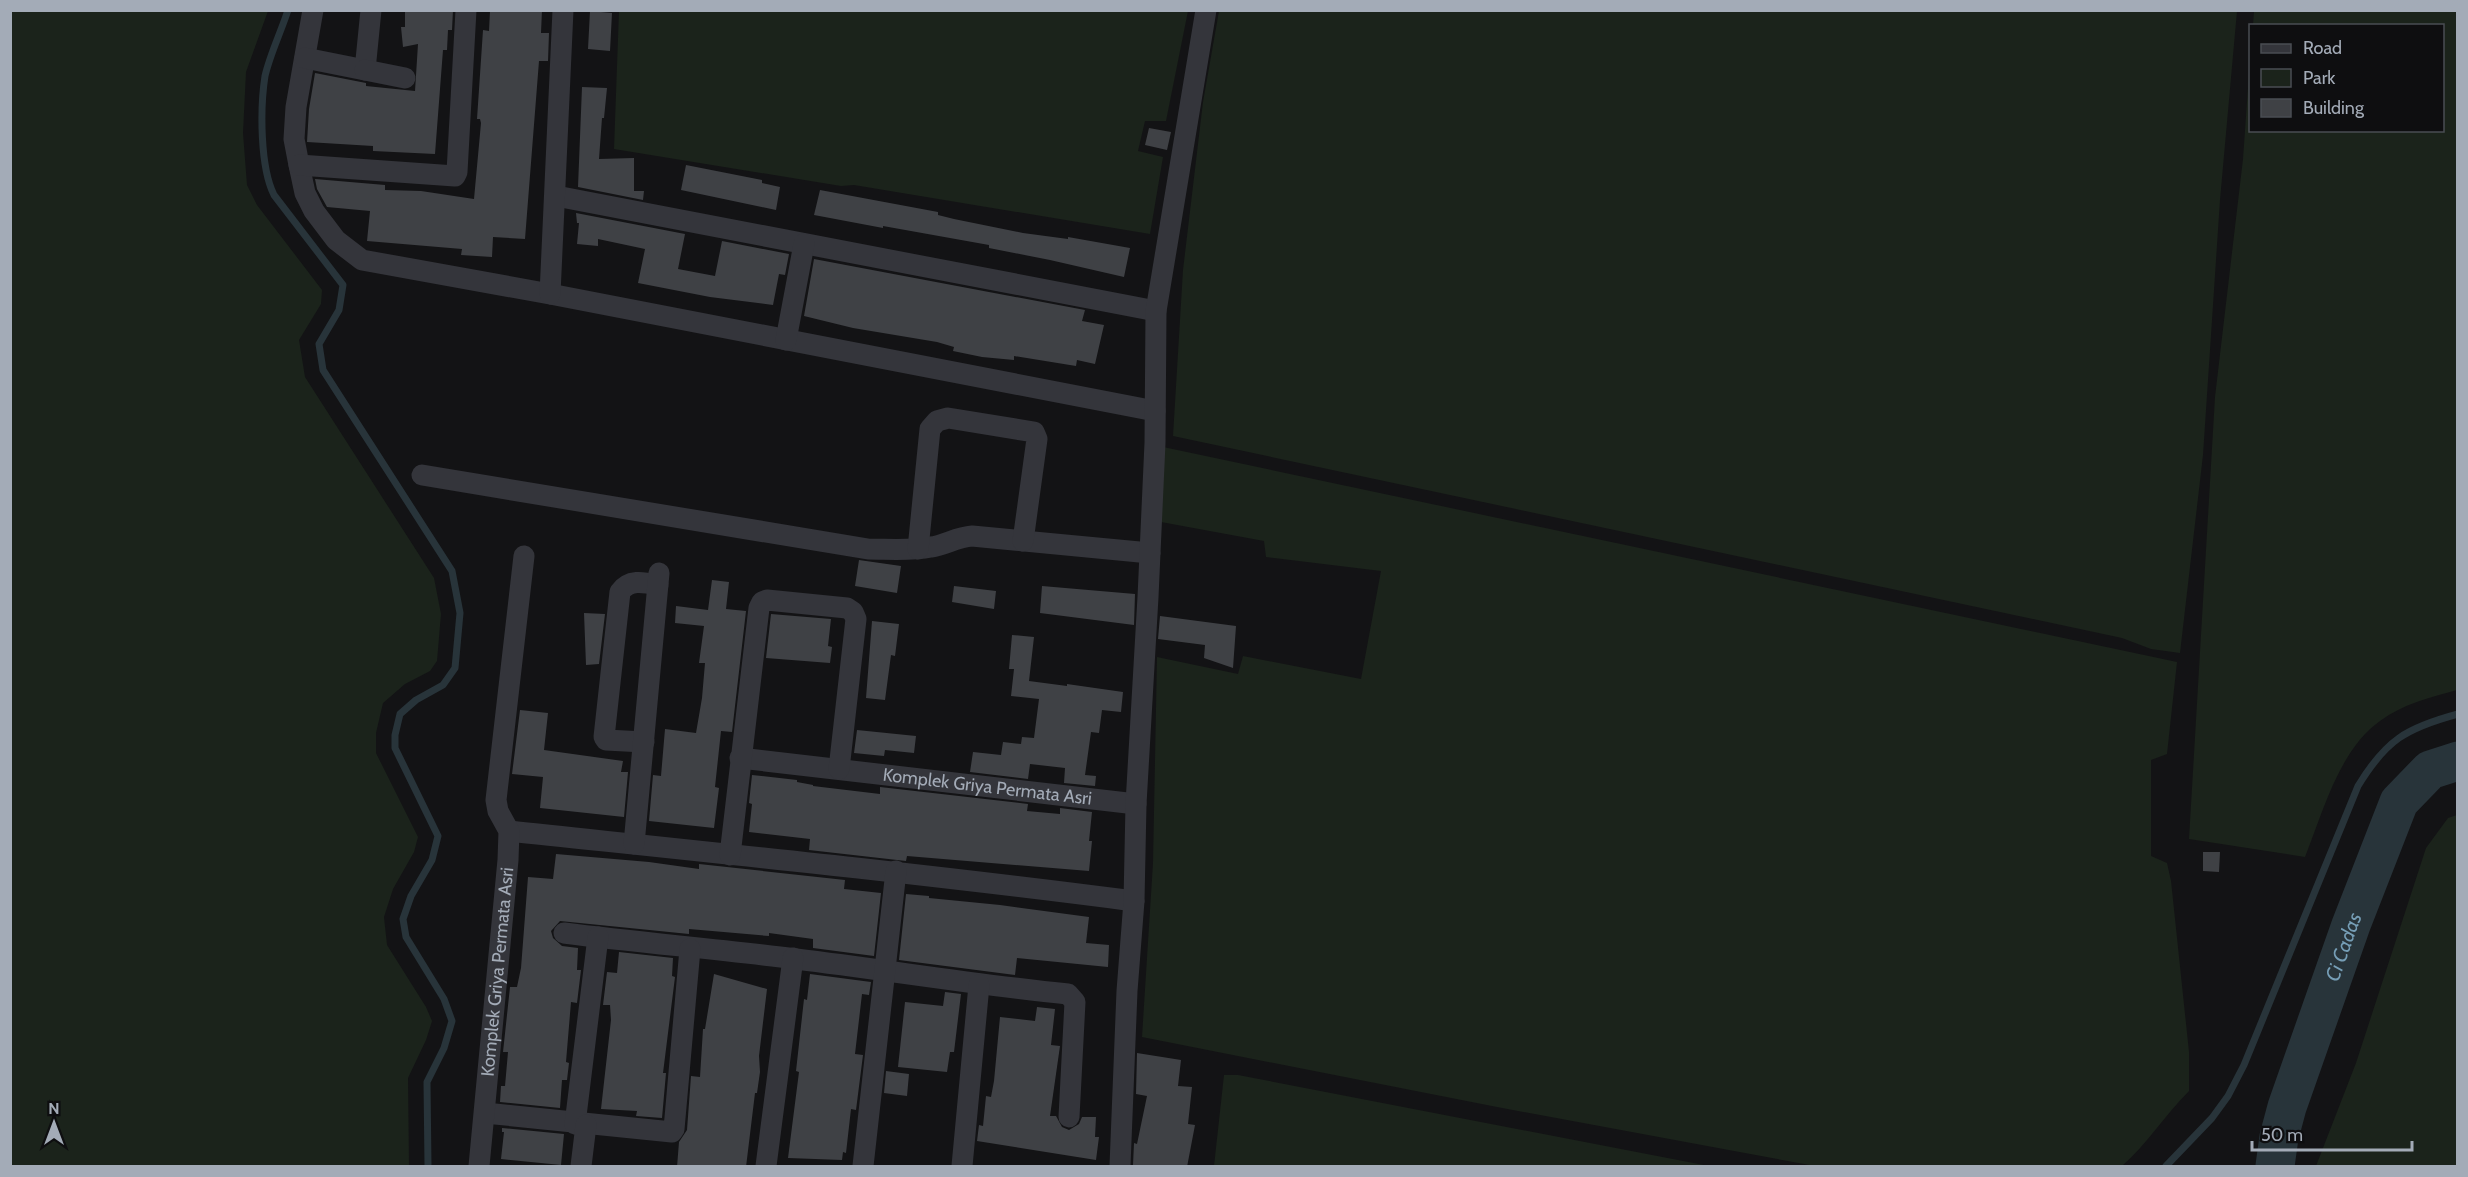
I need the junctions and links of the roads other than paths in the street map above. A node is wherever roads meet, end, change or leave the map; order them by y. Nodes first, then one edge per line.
1 (313, 10) edge
2 (371, 10) edge
3 (466, 10) edge
4 (563, 10) edge
5 (1206, 10) edge
6 (305, 58) junction
7 (365, 70) junction
8 (405, 78) dead end
9 (299, 165) junction
10 (556, 196) junction
11 (804, 244) junction
12 (550, 294) junction
13 (1156, 311) junction
14 (786, 340) junction
15 (1155, 411) junction
16 (422, 475) dead end
17 (1023, 541) junction
18 (918, 549) junction
19 (1150, 553) junction
20 (524, 556) dead end
21 (644, 742) junction
22 (740, 758) junction
23 (840, 769) junction
24 (1136, 804) junction
25 (509, 831) junction
26 (634, 844) junction
27 (730, 855) junction
28 (896, 871) junction
29 (1134, 901) junction
30 (564, 933) dead end
31 (598, 938) junction
32 (690, 949) junction
33 (793, 958) junction
34 (886, 970) junction
35 (979, 985) junction
36 (485, 1113) junction
37 (1069, 1117) dead end
38 (580, 1124) junction
39 (479, 1167) edge
40 (581, 1167) edge
41 (766, 1167) edge
42 (863, 1167) edge
43 (962, 1167) edge
44 (1120, 1167) edge

1 - 6 street
2 - 7 street
3 - 9 street
4 - 10 street
5 - 13 street
6 - 7 street
6 - 9 street
7 - 8 street
9 - 12 street
10 - 11 street
10 - 12 street
11 - 13 street
11 - 14 street
12 - 14 street
13 - 15 street
14 - 15 street
15 - 19 street
16 - 18 street
17 - 18 street
17 - 18 street
17 - 19 street
19 - 24 street
20 - 25 street, Komplek Griya Permata Asri
21 - 21 street
21 - 26 street
22 - 23 street, Komplek Griya Permata Asri
22 - 23 street
22 - 27 street
23 - 24 street, Komplek Griya Permata Asri
24 - 29 street
25 - 26 street
25 - 36 street, Komplek Griya Permata Asri
26 - 27 street
27 - 28 street
28 - 29 street
28 - 34 street
29 - 44 street
30 - 31 street
31 - 32 street
31 - 38 street
32 - 33 street
32 - 38 street
33 - 34 street
33 - 41 street
34 - 35 street
34 - 42 street
35 - 37 street
35 - 43 street
36 - 38 street
36 - 39 street, Komplek Griya Permata Asri
38 - 40 street

